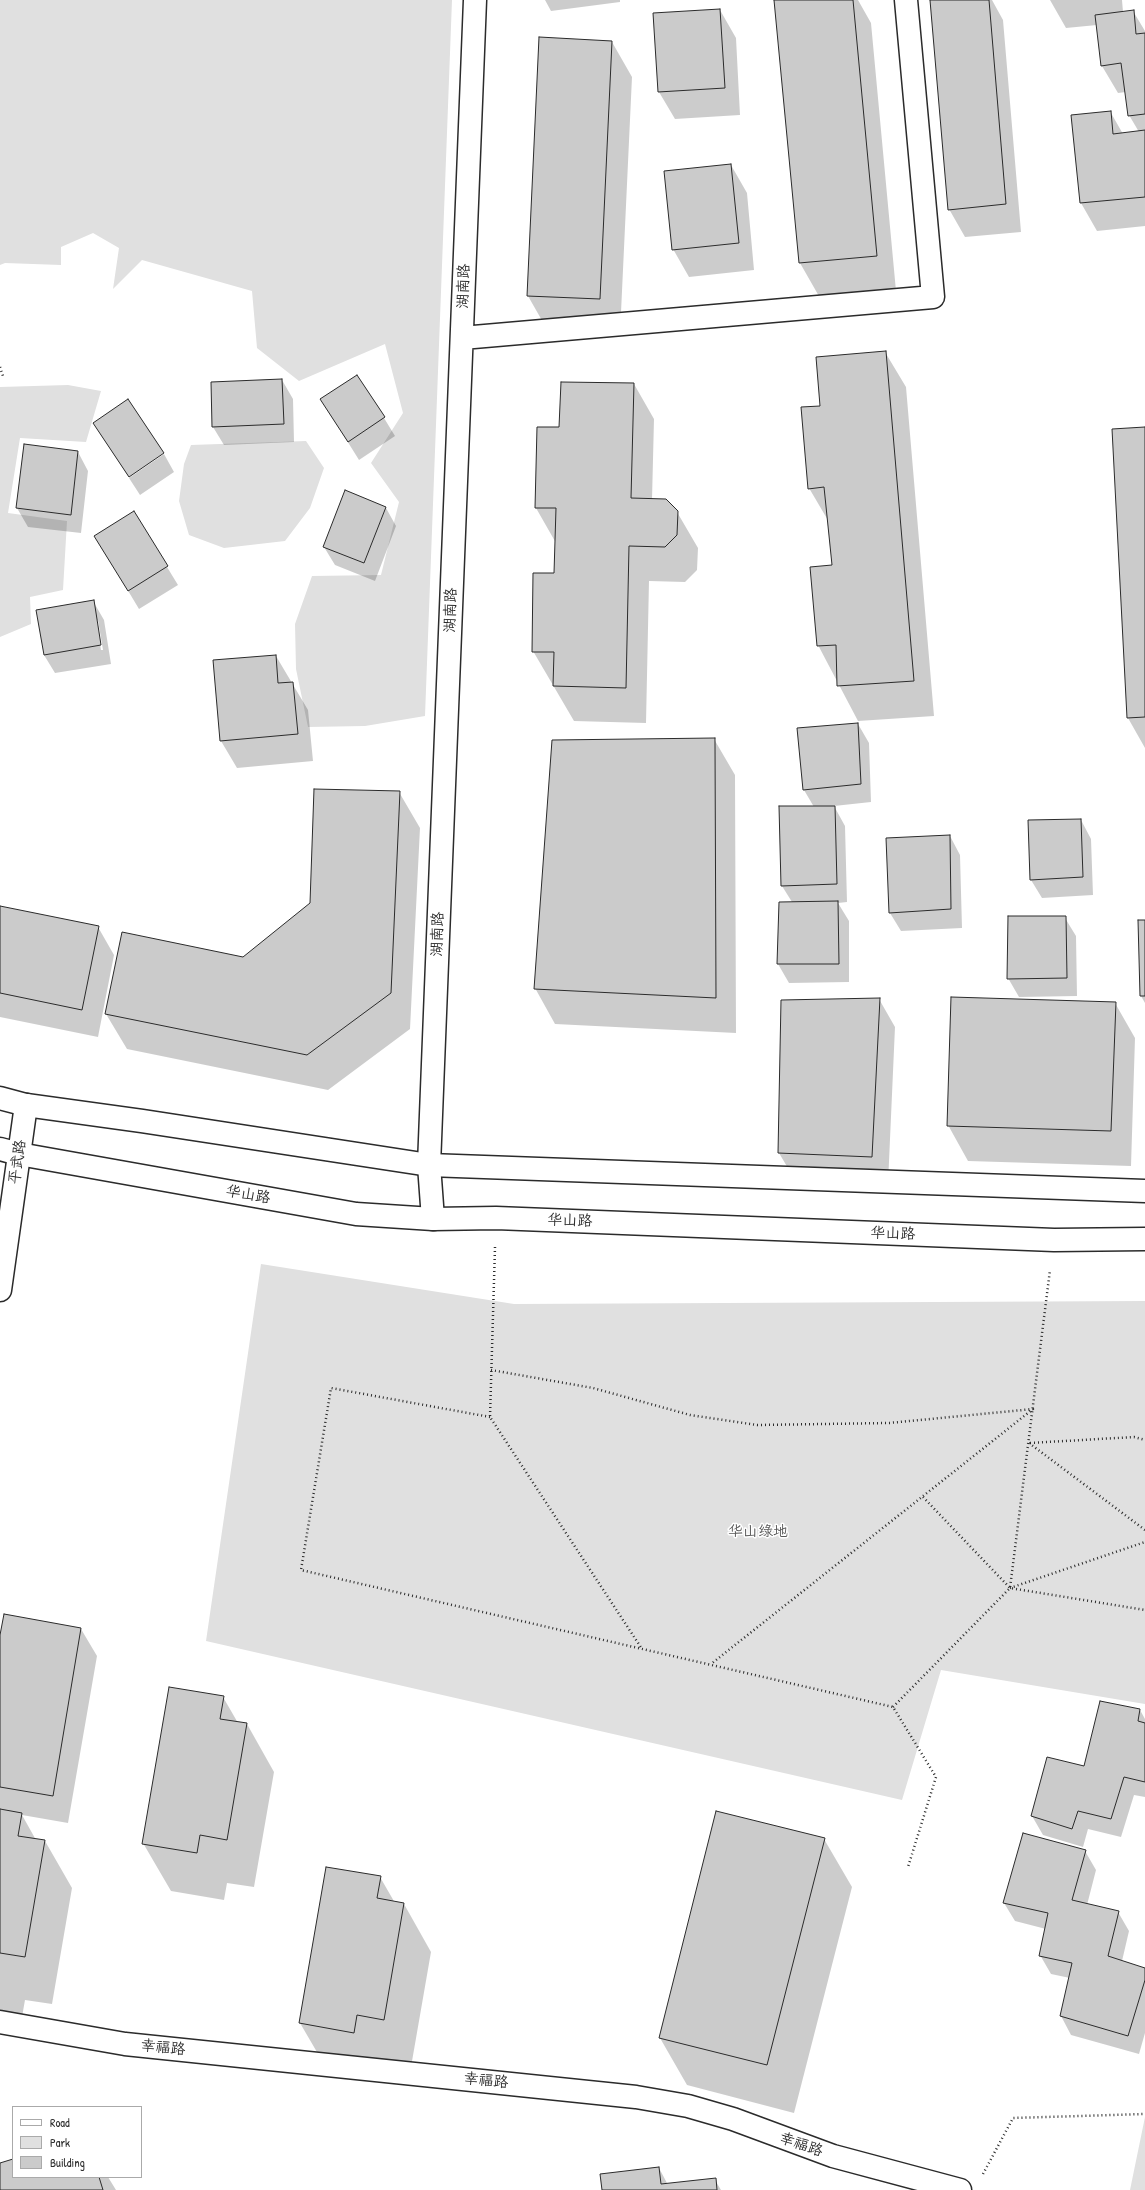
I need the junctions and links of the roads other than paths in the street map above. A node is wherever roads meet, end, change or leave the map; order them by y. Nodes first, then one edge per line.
1 (475, 0) edge
2 (906, 0) edge
3 (462, 338) junction
4 (0, 1098) edge
5 (26, 1106) junction
6 (10, 1151) edge
7 (429, 1165) junction
8 (1145, 1191) edge
9 (433, 1220) junction
10 (1145, 1240) edge
11 (0, 1290) edge
12 (0, 2022) edge
13 (960, 2190) edge

1 - 3 street, 湖南路
2 - 3 street
3 - 7 street, 湖南路
4 - 5 street
5 - 6 street, 平武路
5 - 7 street
6 - 9 street, 华山路
6 - 11 street, 平武路
7 - 8 street
7 - 9 street, 湖南路
9 - 10 street, 华山路
12 - 13 street, 幸福路

